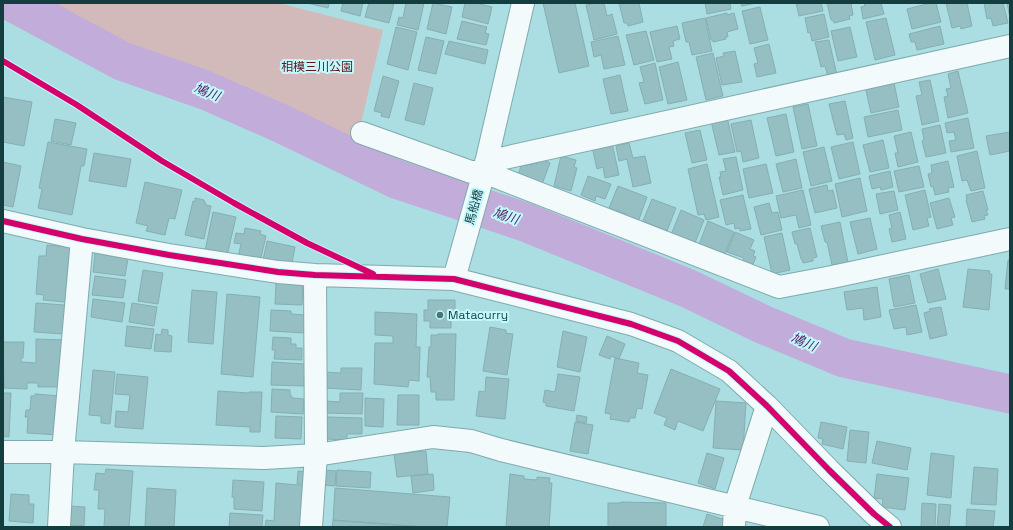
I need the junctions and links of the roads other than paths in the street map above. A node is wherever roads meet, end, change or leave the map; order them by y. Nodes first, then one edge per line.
1 (523, 3) edge
2 (1010, 46) edge
3 (362, 133) dead end
4 (484, 172) junction
5 (3, 221) edge
6 (82, 239) junction
7 (1010, 239) edge
8 (315, 275) junction
9 (454, 279) junction
10 (767, 406) junction
11 (3, 452) edge
12 (63, 452) junction
13 (316, 455) junction
14 (735, 517) edge
15 (59, 527) edge
16 (311, 527) edge
17 (818, 527) edge
18 (890, 527) edge

1 - 4 street, 馬船橋
2 - 4 street
3 - 4 street
4 - 7 street
4 - 9 street, 馬船橋
5 - 6 street
6 - 8 street
6 - 12 street
8 - 9 street
8 - 13 street
9 - 10 street
10 - 14 street
10 - 18 street
11 - 12 street
12 - 13 street
12 - 15 street
13 - 14 street
13 - 16 street
14 - 17 street

